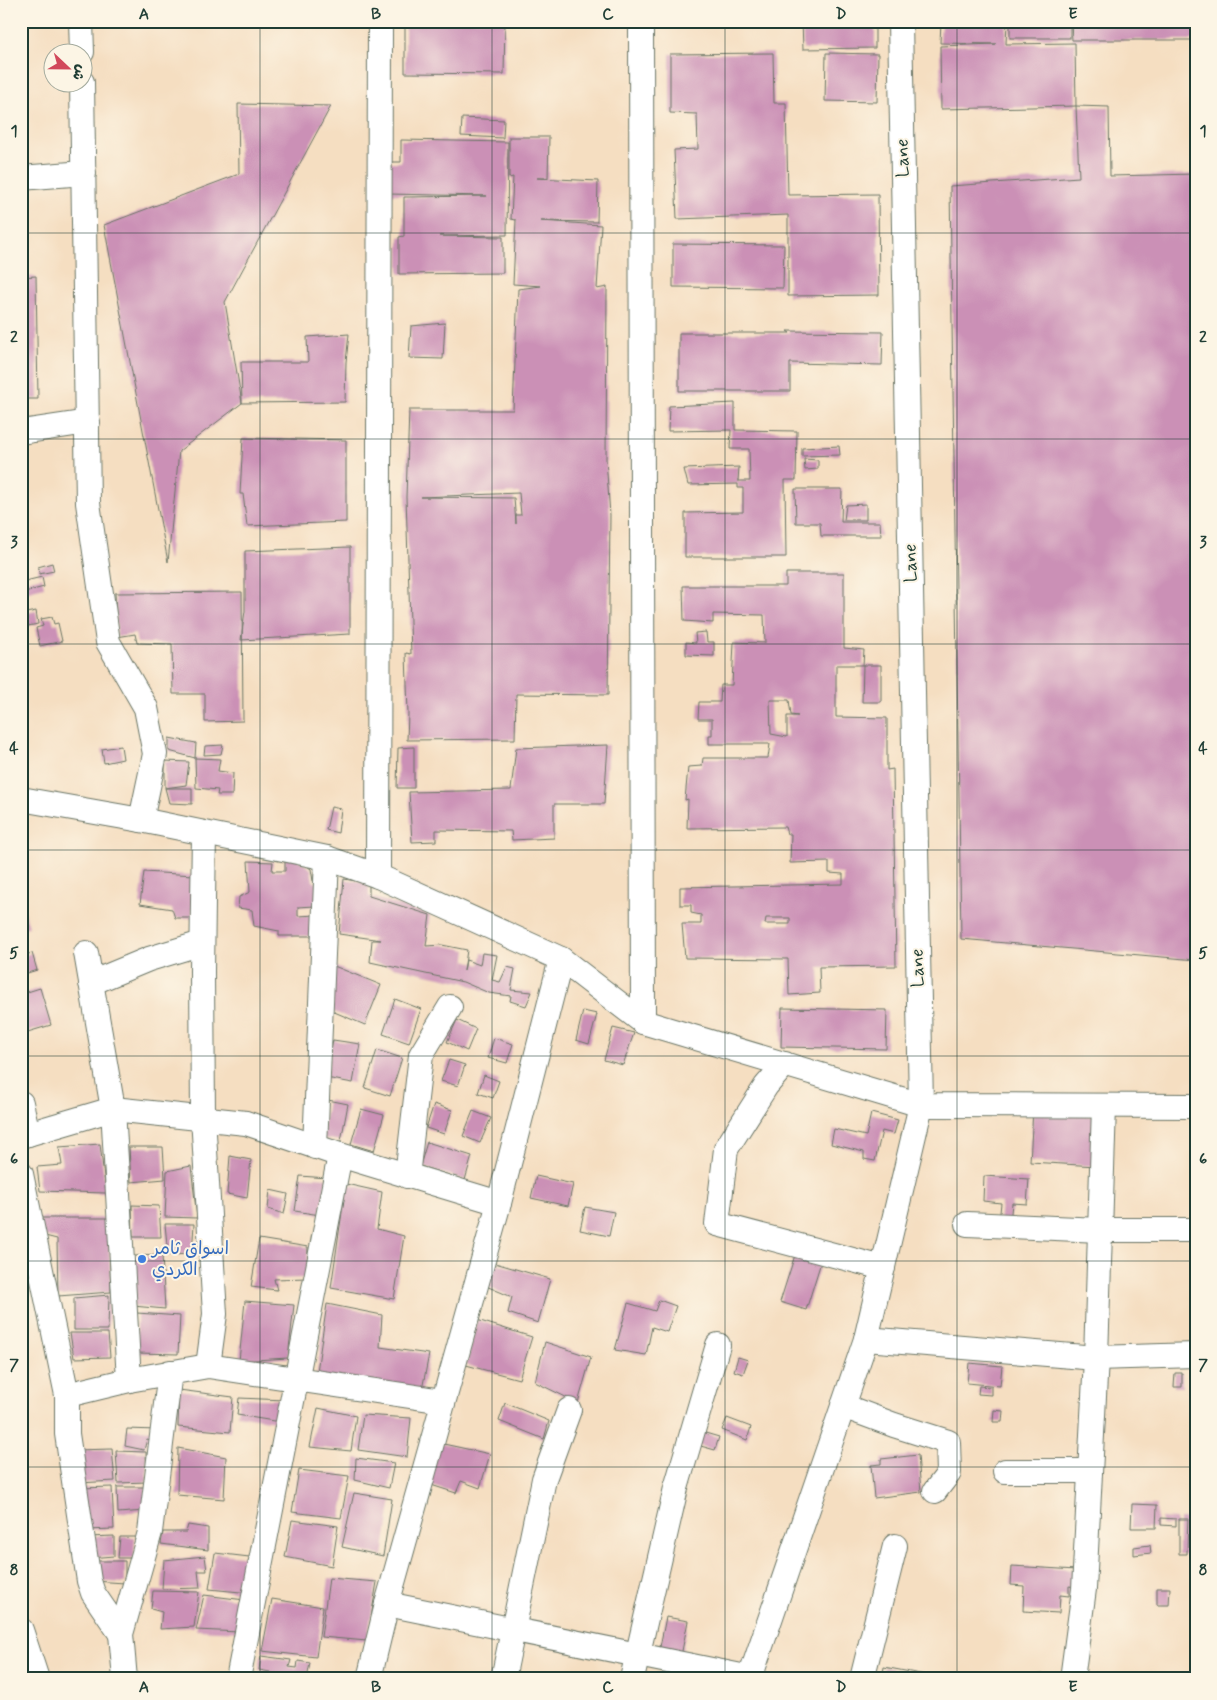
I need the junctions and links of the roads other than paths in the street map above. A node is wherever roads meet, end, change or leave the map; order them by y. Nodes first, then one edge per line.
1 (81, 21) edge
2 (380, 21) edge
3 (640, 21) edge
4 (900, 21) edge
5 (82, 42) edge
6 (82, 92) edge
7 (84, 173) junction
8 (21, 178) edge
9 (88, 422) junction
10 (21, 432) edge
11 (21, 799) edge
12 (141, 820) junction
13 (204, 833) junction
14 (327, 858) junction
15 (378, 876) junction
16 (202, 943) junction
17 (86, 953) dead end
18 (561, 959) junction
19 (91, 984) junction
20 (450, 1007) dead end
21 (643, 1022) junction
22 (786, 1064) junction
23 (21, 1103) edge
24 (921, 1105) junction
25 (1104, 1106) junction
26 (1196, 1106) edge
27 (113, 1109) junction
28 (203, 1117) junction
29 (25, 1135) edge
30 (315, 1147) junction
31 (340, 1155) junction
32 (21, 1174) edge
33 (407, 1176) junction
34 (499, 1203) junction
35 (967, 1224) dead end
36 (1100, 1230) junction
37 (1196, 1230) edge
38 (883, 1268) junction
39 (866, 1339) junction
40 (718, 1345) dead end
41 (1196, 1356) edge
42 (1096, 1358) junction
43 (208, 1366) junction
44 (170, 1372) junction
45 (129, 1380) junction
46 (296, 1380) junction
47 (67, 1395) junction
48 (443, 1401) junction
49 (843, 1406) junction
50 (569, 1410) dead end
51 (1005, 1470) dead end
52 (1090, 1471) junction
53 (935, 1491) dead end
54 (895, 1546) dead end
55 (387, 1604) junction
56 (513, 1629) junction
57 (21, 1630) edge
58 (121, 1634) junction
59 (637, 1655) junction
60 (753, 1678) edge
61 (37, 1679) edge
62 (125, 1679) edge
63 (238, 1679) edge
64 (369, 1679) edge
65 (503, 1679) edge
66 (632, 1679) edge
67 (862, 1679) edge
68 (1072, 1679) edge

1 - 5 street
2 - 15 street
3 - 21 street
4 - 24 street, Lane
6 - 7 street
7 - 8 street
7 - 9 street
9 - 10 street
9 - 12 street
11 - 12 street
12 - 13 street
13 - 14 street
13 - 16 street
14 - 15 street
14 - 30 street
15 - 18 street
16 - 19 street
16 - 28 street
17 - 19 street
18 - 21 street
18 - 34 street
19 - 27 street
20 - 33 street
21 - 22 street
22 - 24 street
22 - 38 street
23 - 29 street
24 - 25 street
24 - 38 street, Lane
25 - 26 street
25 - 36 street
27 - 28 street
27 - 29 street
27 - 45 street
28 - 30 street
28 - 43 street
30 - 31 street
31 - 33 street
31 - 46 street
32 - 47 street
33 - 34 street
34 - 48 street
35 - 36 street
36 - 37 street
36 - 42 street
38 - 39 street, Lane
39 - 42 street
39 - 49 street, Lane
40 - 59 street
41 - 42 street
42 - 52 street
43 - 44 street
43 - 46 street
44 - 45 street
44 - 58 street
45 - 47 street
46 - 48 street
46 - 63 street
47 - 58 street
48 - 55 street
49 - 53 street
49 - 60 street, Lane
50 - 56 street
51 - 52 street
52 - 68 street
54 - 67 street
55 - 56 street
55 - 64 street
56 - 59 street
56 - 65 street
57 - 61 street
58 - 62 street
59 - 60 street
59 - 66 street

